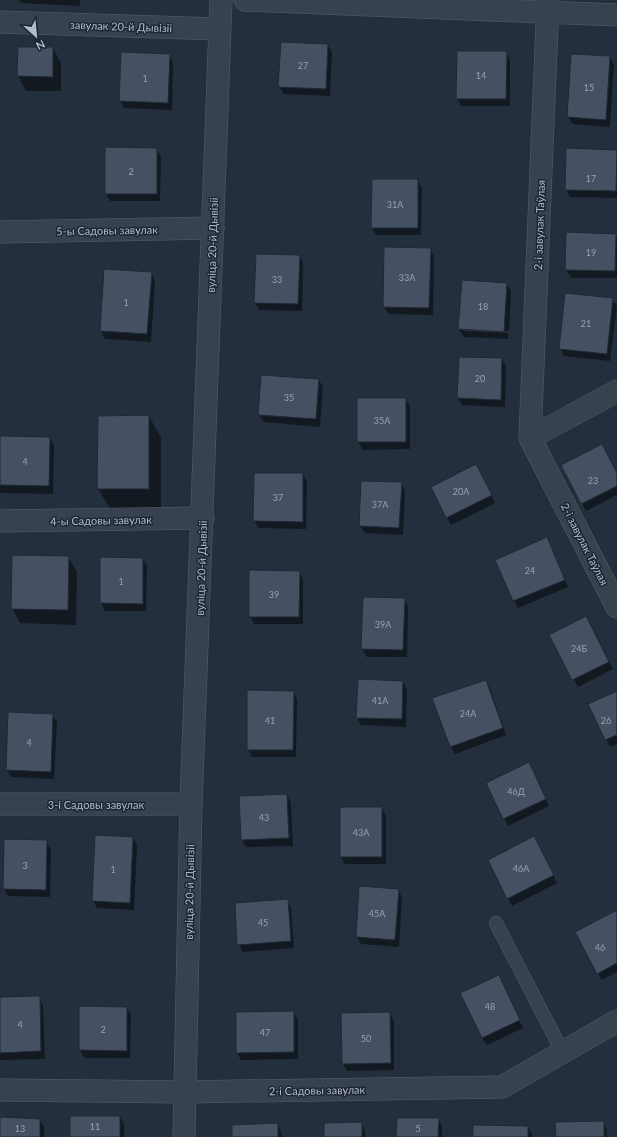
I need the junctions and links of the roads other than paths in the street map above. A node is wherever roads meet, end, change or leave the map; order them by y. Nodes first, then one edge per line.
1 (221, 0) edge
2 (246, 0) edge
3 (548, 6) edge
4 (617, 15) edge
5 (0, 22) edge
6 (219, 29) junction
7 (213, 228) junction
8 (0, 232) edge
9 (617, 391) edge
10 (530, 438) junction
11 (203, 518) junction
12 (0, 521) edge
13 (617, 607) edge
14 (0, 804) edge
15 (191, 804) junction
16 (496, 923) dead end
17 (617, 1021) edge
18 (563, 1053) junction
19 (0, 1090) edge
20 (184, 1092) junction
21 (184, 1137) edge

1 - 6 street, вуліца 20-й Дывізіі
2 - 3 street
3 - 4 street
3 - 10 street, 2-і завулак Таўлая
5 - 6 street, завулак 20-й Дывізіі
6 - 7 street, вуліца 20-й Дывізіі
7 - 8 street, 5-ы Садовы завулак
7 - 11 street, вуліца 20-й Дывізіі
9 - 10 street
10 - 13 street, 2-і завулак Таўлая
11 - 12 street, 4-ы Садовы завулак
11 - 15 street, вуліца 20-й Дывізіі
14 - 15 street, 3-і Садовы завулак
15 - 20 street, вуліца 20-й Дывізіі
16 - 18 lane
17 - 18 street, 2-і Садовы завулак
18 - 20 street, 2-і Садовы завулак
19 - 20 street, 2-і Садовы завулак
20 - 21 street, вуліца 20-й Дывізіі

